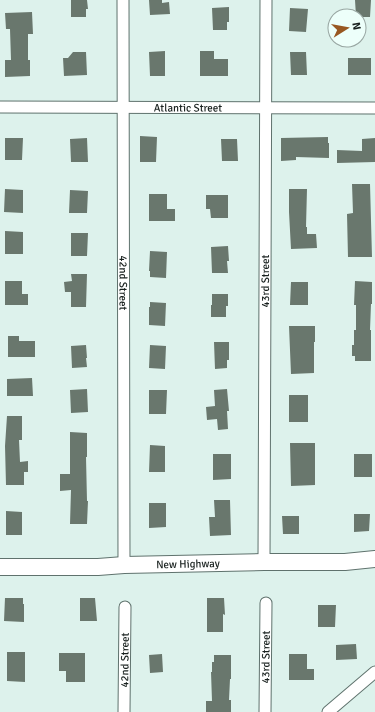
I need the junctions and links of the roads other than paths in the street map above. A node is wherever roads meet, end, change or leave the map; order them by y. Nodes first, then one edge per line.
1 (123, 0) edge
2 (266, 0) edge
3 (0, 107) edge
4 (123, 107) junction
5 (266, 108) junction
6 (375, 108) edge
7 (375, 559) edge
8 (264, 562) junction
9 (124, 565) junction
10 (0, 567) edge
11 (266, 603) dead end
12 (125, 607) dead end
13 (375, 672) edge
14 (124, 712) edge
15 (265, 712) edge
16 (328, 712) edge

1 - 4 street, 42nd Street
2 - 5 street, 43rd Street
3 - 4 street, Atlantic Street
4 - 5 street, Atlantic Street
4 - 9 street, 42nd Street
5 - 6 street, Atlantic Street
5 - 8 street, 43rd Street
7 - 8 main road, New Highway
8 - 9 main road, New Highway
9 - 10 main road, New Highway
11 - 15 street, 43rd Street
12 - 14 street, 42nd Street
13 - 16 street

